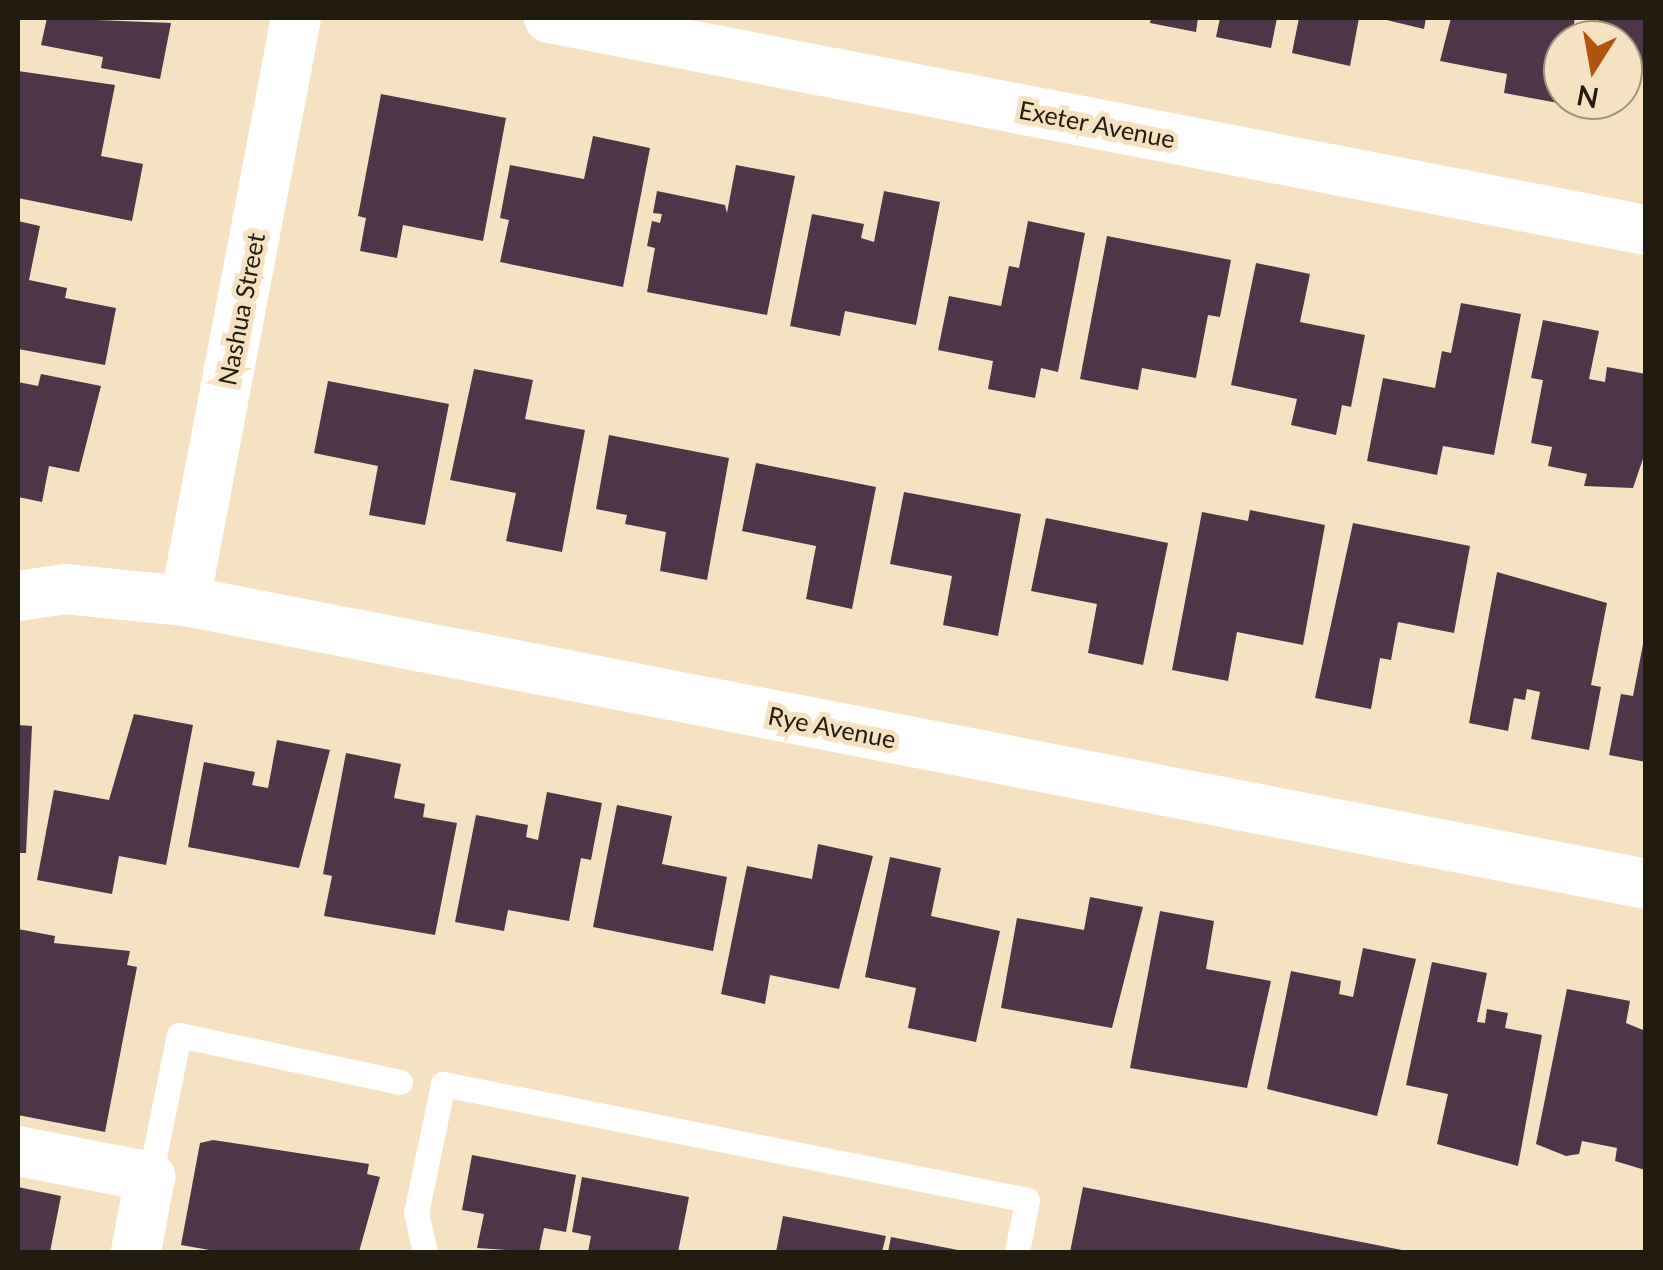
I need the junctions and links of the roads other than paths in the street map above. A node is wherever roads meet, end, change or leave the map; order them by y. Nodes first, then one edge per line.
1 (296, 18) edge
2 (549, 18) edge
3 (1646, 230) edge
4 (18, 596) edge
5 (185, 601) junction
6 (1646, 884) edge
7 (400, 1082) dead end
8 (18, 1151) edge
9 (150, 1177) junction
10 (136, 1252) edge
11 (425, 1252) edge
12 (1017, 1252) edge

1 - 5 street, Nashua Street
2 - 3 street, Exeter Avenue
4 - 5 street, Rye Avenue
5 - 6 street, Rye Avenue
7 - 9 lane
8 - 9 street
9 - 10 street
11 - 12 lane

